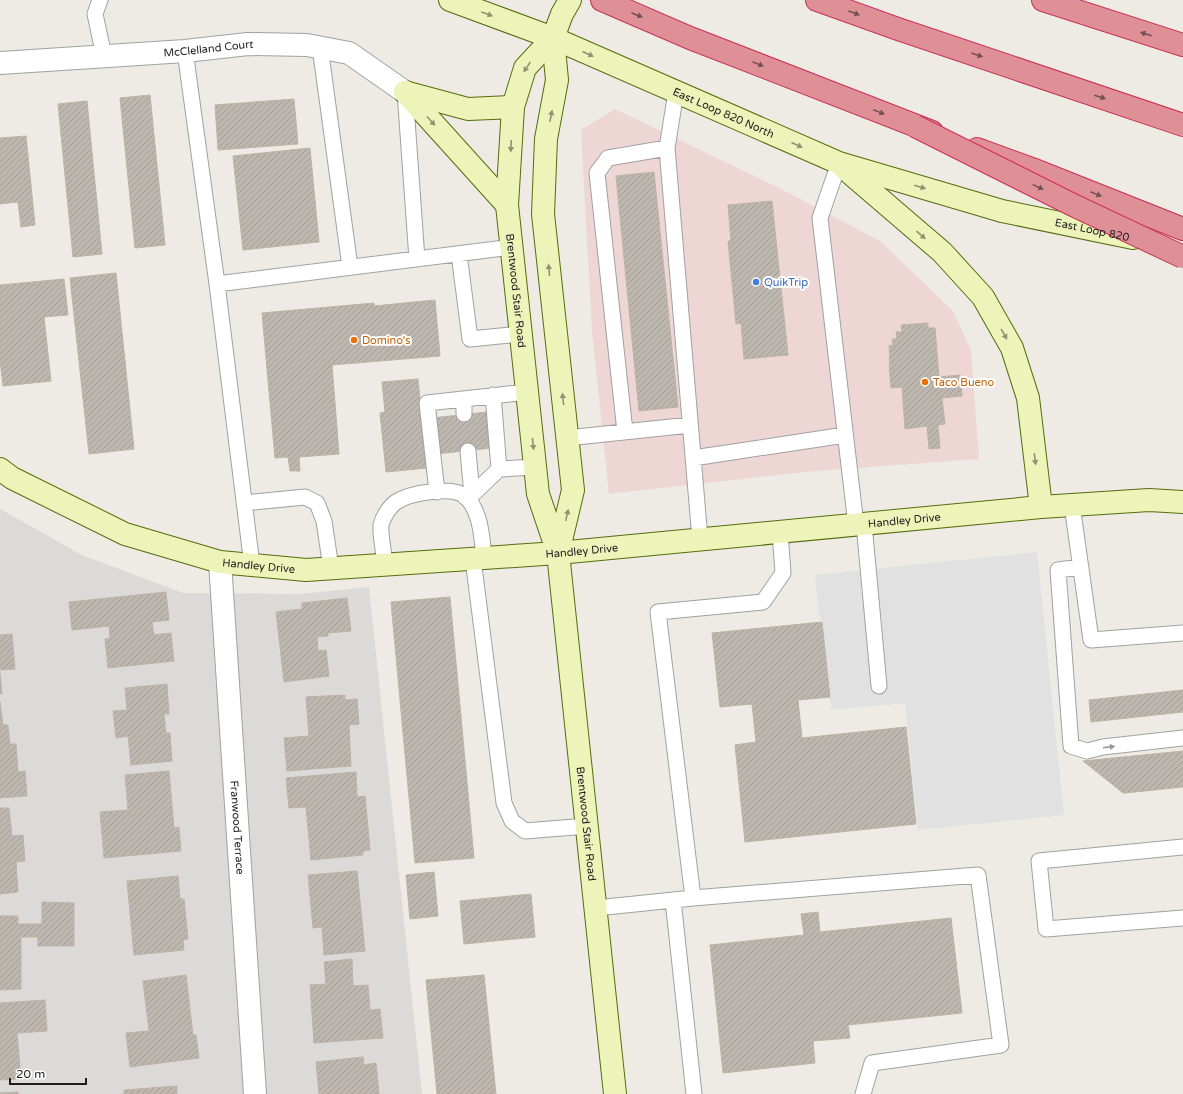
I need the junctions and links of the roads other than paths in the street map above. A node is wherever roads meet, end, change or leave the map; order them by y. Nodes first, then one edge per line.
1 (100, 0) edge
2 (450, 0) edge
3 (570, 0) edge
4 (602, 0) edge
5 (818, 0) edge
6 (1043, 0) edge
7 (553, 38) junction
8 (1183, 46) edge
9 (320, 47) junction
10 (184, 51) junction
11 (104, 56) junction
12 (0, 63) edge
13 (405, 92) junction
14 (676, 92) junction
15 (513, 107) junction
16 (1183, 125) edge
17 (915, 126) junction
18 (667, 148) junction
19 (839, 163) junction
20 (507, 205) junction
21 (1002, 211) joint
22 (1183, 229) edge
23 (512, 247) junction
24 (1183, 248) edge
25 (459, 254) junction
26 (1183, 257) edge
27 (418, 259) junction
28 (350, 267) junction
29 (217, 284) junction
30 (521, 334) junction
31 (527, 392) junction
32 (493, 395) junction
33 (464, 399) junction
34 (464, 414) dead end
35 (690, 425) junction
36 (625, 432) junction
37 (846, 435) junction
38 (567, 438) junction
39 (468, 451) dead end
40 (693, 458) junction
41 (535, 468) junction
42 (0, 469) edge
43 (499, 469) junction
44 (437, 492) junction
45 (469, 496) junction
46 (1183, 502) edge
47 (244, 503) junction
48 (1072, 505) junction
49 (1041, 507) junction
50 (860, 524) junction
51 (780, 532) junction
52 (700, 539) junction
53 (558, 553) junction
54 (478, 558) junction
55 (220, 562) junction
56 (385, 564) junction
57 (252, 565) junction
58 (1081, 566) junction
59 (331, 568) junction
60 (1183, 634) edge
61 (879, 686) dead end
62 (1183, 738) edge
63 (587, 826) junction
64 (1183, 847) edge
65 (693, 898) junction
66 (673, 900) junction
67 (596, 908) junction
68 (1183, 918) edge
69 (256, 1094) edge
70 (615, 1094) edge
71 (694, 1094) edge
72 (863, 1094) edge

1 - 11 lane
2 -> 7 main road, East Loop 820 North
3 - 7 main road, Brentwood Stair Road
4 -> 17 highway
5 -> 16 highway
8 -> 6 highway
7 -> 14 main road, East Loop 820 North
7 -> 15 main road, Brentwood Stair Road
38 -> 7 main road, Brentwood Stair Road
9 - 10 street, McClelland Court
9 - 13 street, McClelland Court
9 - 28 lane
10 - 11 street, McClelland Court
10 - 29 lane
11 - 12 street, McClelland Court
13 - 15 main road
13 -> 20 main road
13 - 27 lane
14 - 18 lane
14 -> 19 main road, East Loop 820 North
15 -> 20 main road, Brentwood Stair Road
17 -> 22 highway, bridge
17 -> 26 highway, bridge
18 - 35 lane
18 - 36 lane
19 -> 21 main road, East Loop 820 North
19 - 37 lane
19 -> 49 main road
20 - 23 main road, Brentwood Stair Road
21 - 24 main road, East Loop 820
23 - 25 lane
23 - 30 main road, Brentwood Stair Road
25 - 27 lane
25 - 30 lane
27 - 28 lane
28 - 29 lane
29 - 47 lane
30 - 31 main road, Brentwood Stair Road
31 - 32 lane
31 -> 41 main road, Brentwood Stair Road
32 - 33 lane
32 - 43 lane
33 - 34 lane
33 - 44 lane
35 - 36 lane
35 - 40 lane
36 - 38 lane
37 - 40 lane
37 - 50 lane
53 -> 38 main road, Brentwood Stair Road
39 - 45 lane
40 - 52 lane
41 - 43 lane
41 - 53 main road, Brentwood Stair Road
42 - 55 main road, Handley Drive
43 - 45 lane
44 - 45 lane
44 - 56 lane
45 - 54 lane
46 - 48 main road, Handley Drive
47 - 57 lane
47 - 59 lane
48 - 49 main road, Handley Drive
48 - 58 lane
49 - 50 main road, Handley Drive
50 - 51 main road, Handley Drive
50 - 61 lane
51 - 52 main road, Handley Drive
51 - 65 lane
52 - 53 main road, Handley Drive
53 - 54 main road, Handley Drive
53 - 63 main road, Brentwood Stair Road
54 - 56 main road, Handley Drive
54 - 63 lane
55 - 57 main road, Handley Drive
55 - 69 street, Franwood Terrace
56 - 59 main road, Handley Drive
57 - 59 main road, Handley Drive
58 - 60 lane
58 -> 62 lane
63 - 67 main road, Brentwood Stair Road
64 - 68 lane
65 - 66 lane
65 - 72 lane
66 - 67 lane
66 - 71 lane
67 - 70 main road, Brentwood Stair Road

